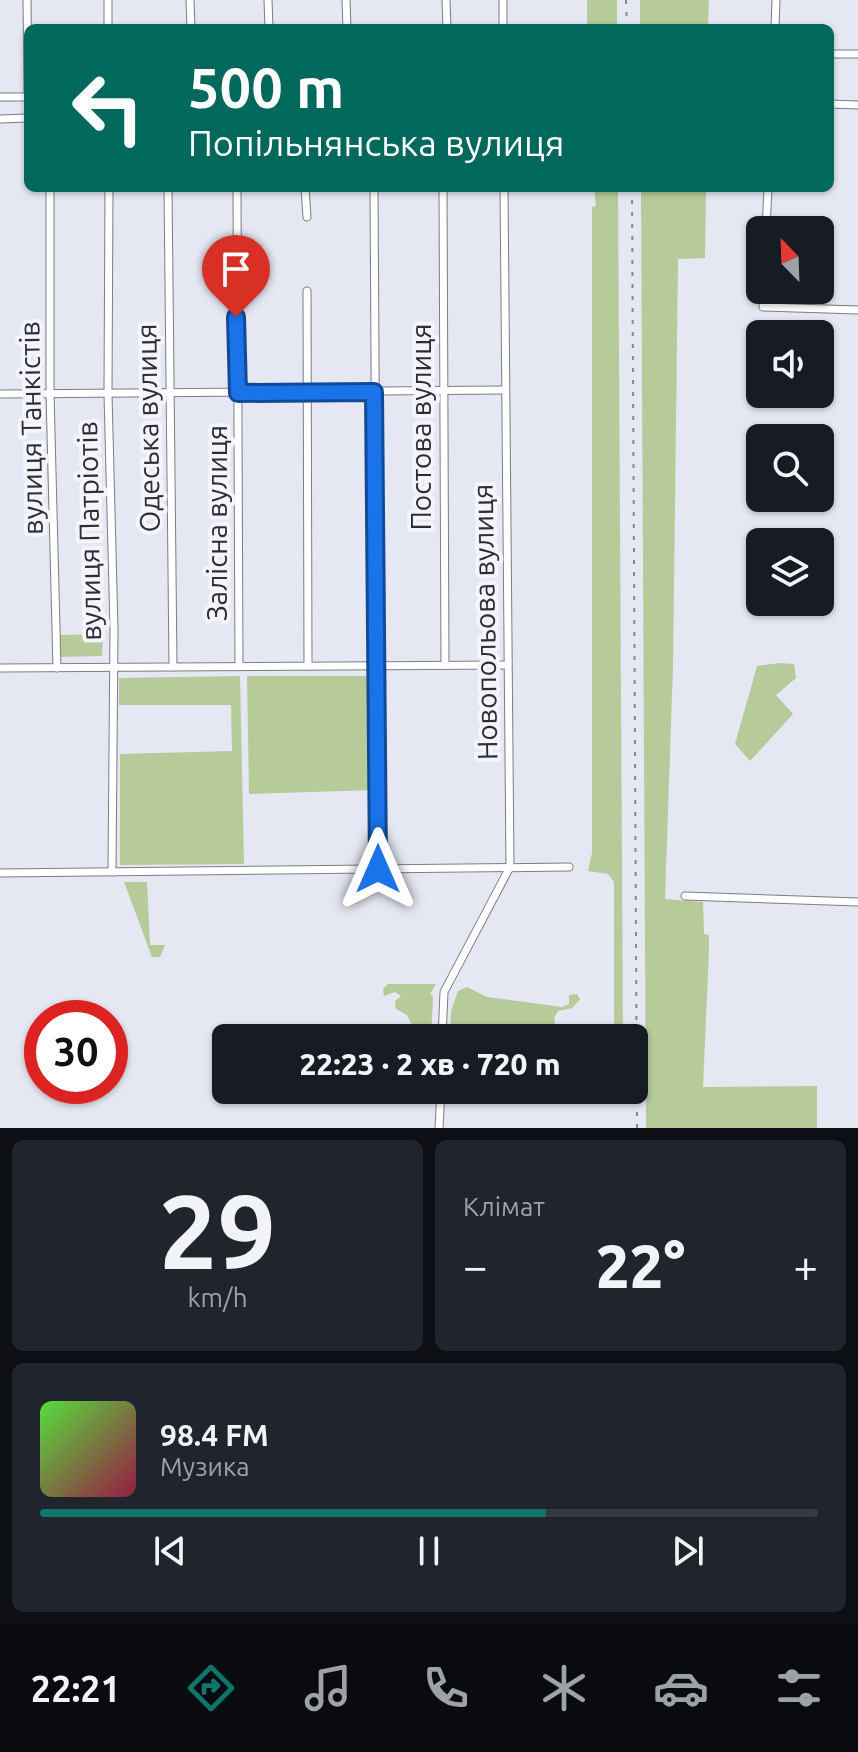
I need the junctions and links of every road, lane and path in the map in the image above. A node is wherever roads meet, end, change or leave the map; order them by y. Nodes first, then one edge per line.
1 (27, 0) edge
2 (108, 0) edge
3 (190, 0) edge
4 (268, 0) edge
5 (346, 0) edge
6 (446, 0) edge
7 (503, 0) edge
8 (776, 0) edge
9 (27, 24) edge
10 (108, 24) edge
11 (191, 24) edge
12 (269, 24) edge
13 (347, 24) edge
14 (447, 24) edge
15 (503, 24) edge
16 (775, 24) edge
17 (834, 54) dead end
18 (858, 54) edge
19 (24, 95) edge
20 (0, 97) edge
21 (834, 104) edge
22 (858, 105) edge
23 (24, 118) edge
24 (0, 119) edge
25 (50, 192) edge
26 (109, 192) edge
27 (168, 192) edge
28 (237, 192) edge
29 (305, 192) edge
30 (374, 192) edge
31 (443, 192) edge
32 (504, 192) edge
33 (768, 192) edge
34 (767, 216) edge
35 (307, 217) dead end
36 (307, 291) dead end
37 (763, 304) edge
38 (858, 310) edge
39 (503, 390) junction
40 (374, 392) junction
41 (443, 392) junction
42 (50, 393) junction
43 (168, 393) junction
44 (238, 393) junction
45 (306, 393) junction
46 (0, 394) edge
47 (108, 394) junction
48 (445, 665) junction
49 (507, 665) junction
50 (239, 666) junction
51 (308, 666) junction
52 (376, 666) junction
53 (114, 667) junction
54 (173, 667) junction
55 (0, 668) edge
56 (57, 668) junction
57 (510, 867) junction
58 (569, 867) dead end
59 (378, 869) junction
60 (112, 872) junction
61 (0, 873) edge
62 (685, 896) dead end
63 (858, 902) edge
64 (443, 1024) edge
65 (440, 1104) edge
66 (439, 1128) edge

1 - 9 street
2 - 10 street
3 - 11 street
4 - 12 street
5 - 13 street
6 - 14 street
7 - 15 street
8 - 16 street
17 - 18 street
19 - 20 street
21 - 22 street
23 - 24 street
25 - 42 street, вулиця Танкістів
26 - 47 street, вулиця Патріотів
27 - 43 street, Одеська вулиця
28 - 44 street, Залісна вулиця
29 - 35 street
30 - 40 street
31 - 41 street, Постова вулиця
32 - 39 street, Новопольова вулиця
33 - 34 street
36 - 45 street
37 - 38 street
39 - 41 street
39 - 49 street, Новопольова вулиця
40 - 41 street
40 - 45 street
40 - 52 street
41 - 48 street, Постова вулиця
42 - 46 street
42 - 47 street
42 - 56 street, вулиця Танкістів
43 - 44 street
43 - 47 street
43 - 54 street, Одеська вулиця
44 - 45 street
44 - 50 street, Залісна вулиця
45 - 51 street
47 - 53 street, вулиця Патріотів
48 - 49 street
48 - 52 street
49 - 57 street, Новопольова вулиця
50 - 51 street
50 - 54 street
51 - 52 street
52 - 59 street
53 - 54 street
53 - 56 street
53 - 60 street, вулиця Патріотів
55 - 56 street
57 - 58 street
57 - 59 street
57 - 64 street, Новопольова вулиця
59 - 60 street
60 - 61 street
62 - 63 street
65 - 66 street

